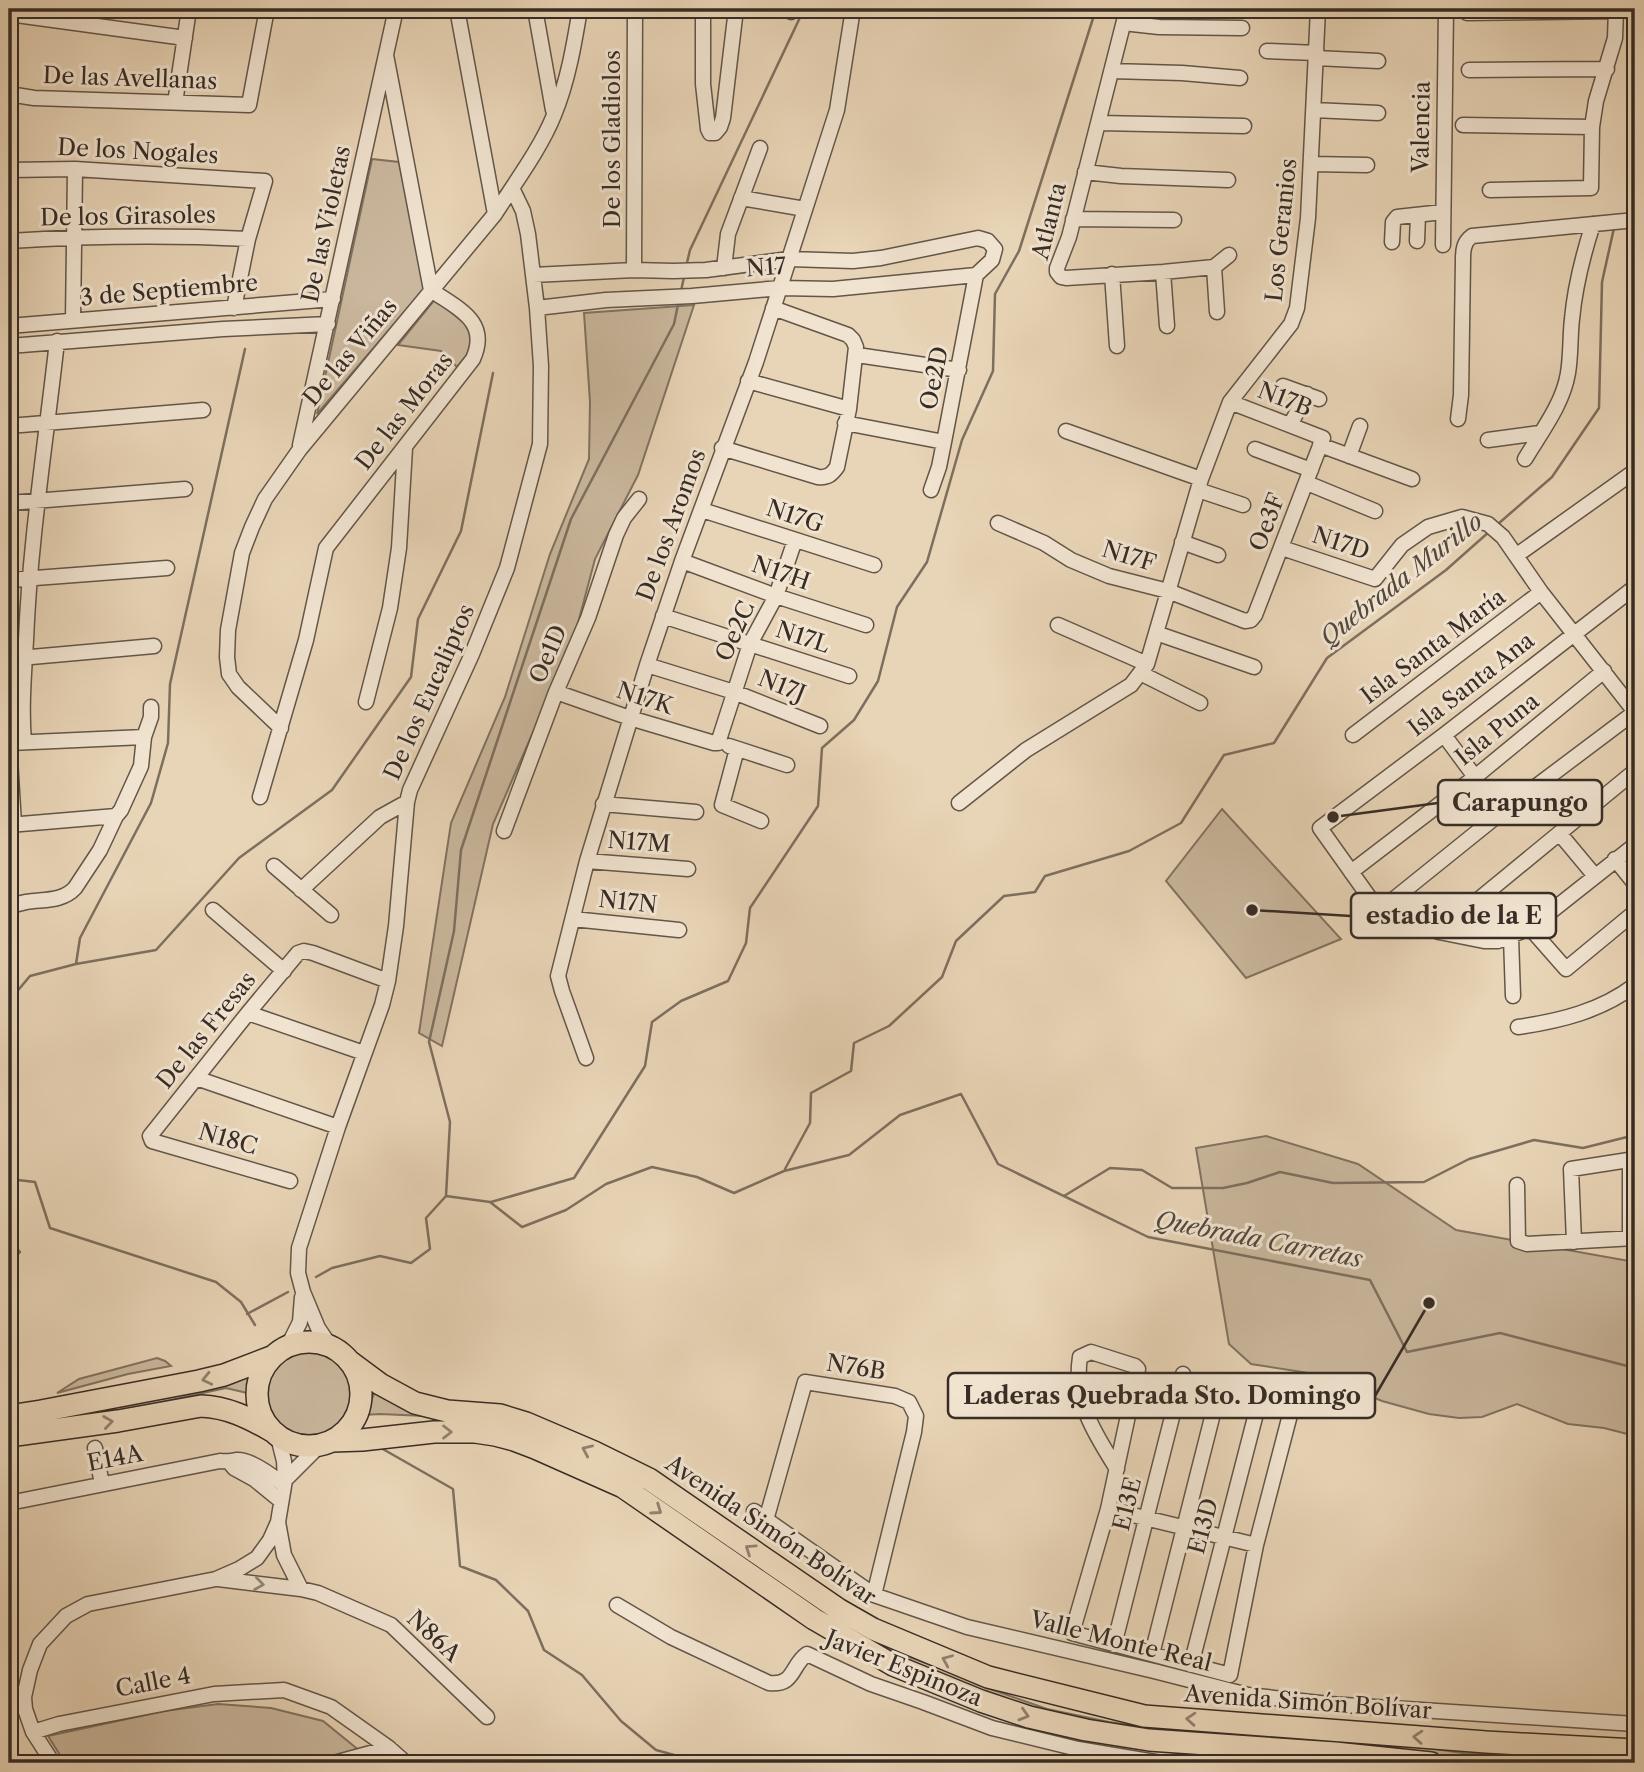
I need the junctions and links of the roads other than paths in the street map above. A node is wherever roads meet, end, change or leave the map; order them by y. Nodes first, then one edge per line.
1 (189, 9) edge
2 (267, 9) edge
3 (396, 9) edge
4 (457, 9) edge
5 (535, 9) edge
6 (580, 9) edge
7 (635, 9) edge
8 (703, 9) edge
9 (736, 9) edge
10 (853, 9) edge
11 (1318, 9) edge
12 (1373, 9) edge
13 (1446, 9) edge
14 (1616, 10) edge
15 (1467, 13) dead end
16 (9, 14) edge
17 (1126, 15) edge
18 (1242, 28) dead end
19 (184, 38) junction
20 (1267, 51) dead end
21 (386, 55) junction
22 (1317, 56) junction
23 (1378, 61) dead end
24 (1607, 69) junction
25 (1469, 70) dead end
26 (1111, 71) junction
27 (1240, 78) dead end
28 (9, 94) edge
29 (175, 103) junction
30 (1314, 110) junction
31 (1378, 113) dead end
32 (554, 115) junction
33 (1099, 123) junction
34 (1463, 125) dead end
35 (1244, 126) dead end
36 (1592, 127) junction
37 (760, 148) dead end
38 (1311, 164) junction
39 (1367, 165) dead end
40 (75, 169) junction
41 (9, 170) edge
42 (1085, 172) junction
43 (1228, 180) dead end
44 (512, 188) junction
45 (1490, 190) dead end
46 (741, 198) junction
47 (805, 209) junction
48 (1443, 212) junction
49 (495, 214) junction
50 (1418, 215) junction
51 (1073, 219) junction
52 (1174, 220) dead end
53 (1635, 220) edge
54 (1593, 224) junction
55 (74, 237) junction
56 (248, 239) junction
57 (9, 241) edge
58 (1417, 241) dead end
59 (1392, 242) dead end
60 (1443, 245) dead end
61 (1229, 255) dead end
62 (789, 259) junction
63 (1214, 267) junction
64 (724, 268) junction
65 (634, 270) junction
66 (1163, 272) junction
67 (1112, 274) junction
68 (533, 275) junction
69 (976, 275) junction
70 (780, 288) junction
71 (431, 290) junction
72 (333, 299) junction
73 (234, 308) junction
74 (537, 308) junction
75 (773, 308) junction
76 (1217, 312) dead end
77 (73, 321) junction
78 (328, 324) junction
79 (9, 326) edge
80 (1167, 326) dead end
81 (57, 341) junction
82 (9, 346) edge
83 (1117, 346) dead end
84 (857, 355) junction
85 (959, 370) junction
86 (748, 381) junction
87 (1283, 386) dead end
88 (1230, 402) junction
89 (203, 410) dead end
90 (847, 416) junction
91 (1458, 419) dead end
92 (48, 424) junction
93 (1290, 425) junction
94 (9, 426) edge
95 (1360, 426) dead end
96 (1066, 431) dead end
97 (1540, 433) junction
98 (1488, 440) dead end
99 (944, 442) junction
100 (1321, 442) junction
101 (405, 448) junction
102 (300, 449) junction
103 (722, 449) junction
104 (1255, 449) dead end
105 (1349, 456) junction
106 (1525, 459) dead end
107 (1635, 471) edge
108 (1309, 476) junction
109 (1412, 479) dead end
110 (1199, 484) junction
111 (185, 489) dead end
112 (931, 489) dead end
113 (639, 499) dead end
114 (38, 501) junction
115 (9, 503) edge
116 (1243, 505) dead end
117 (702, 510) junction
118 (1376, 511) dead end
119 (998, 523) dead end
120 (795, 540) junction
121 (1182, 542) junction
122 (1282, 548) junction
123 (1218, 555) dead end
124 (1517, 555) junction
125 (682, 561) junction
126 (874, 565) dead end
127 (167, 568) dead end
128 (29, 579) junction
129 (9, 580) edge
130 (1635, 587) edge
131 (1168, 591) junction
132 (1541, 592) junction
133 (776, 596) junction
134 (663, 616) junction
135 (1251, 620) joint
136 (866, 625) dead end
137 (1058, 625) dead end
138 (1156, 633) junction
139 (1574, 633) junction
140 (750, 644) junction
141 (154, 646) dead end
142 (25, 657) junction
143 (9, 659) edge
144 (647, 665) junction
145 (1254, 667) dead end
146 (1144, 668) junction
147 (1604, 671) junction
148 (849, 676) dead end
149 (556, 692) junction
150 (734, 692) junction
151 (366, 702) dead end
152 (1200, 704) dead end
153 (151, 707) dead end
154 (1635, 712) edge
155 (629, 719) junction
156 (821, 726) dead end
157 (281, 728) junction
158 (1353, 735) dead end
159 (1444, 735) junction
160 (144, 737) junction
161 (719, 742) junction
162 (14, 743) edge
163 (737, 749) junction
164 (787, 765) dead end
165 (1635, 771) edge
166 (1475, 777) junction
167 (260, 797) dead end
168 (407, 802) junction
169 (959, 803) dead end
170 (603, 804) junction
171 (696, 812) dead end
172 (116, 817) junction
173 (761, 821) dead end
174 (11, 825) edge
175 (504, 831) dead end
176 (1560, 834) junction
177 (1635, 845) edge
178 (1615, 859) junction
179 (587, 861) junction
180 (274, 866) dead end
181 (688, 869) dead end
182 (1350, 872) junction
183 (1595, 876) junction
184 (1635, 884) edge
185 (301, 890) junction
186 (9, 907) edge
187 (212, 910) dead end
188 (1379, 911) junction
189 (1635, 912) edge
190 (331, 915) dead end
191 (573, 919) junction
192 (1530, 928) junction
193 (679, 930) dead end
194 (1439, 932) junction
195 (1511, 937) junction
196 (284, 971) junction
197 (388, 981) junction
198 (1635, 985) edge
199 (1513, 996) dead end
200 (248, 1013) junction
201 (1518, 1027) dead end
202 (365, 1054) junction
203 (586, 1058) dead end
204 (196, 1078) junction
205 (338, 1127) junction
206 (152, 1141) joint
207 (1633, 1160) edge
208 (290, 1181) dead end
209 (1517, 1185) dead end
210 (1633, 1238) edge
211 (1574, 1241) junction
212 (303, 1292) junction
213 (330, 1346) junction
214 (280, 1352) junction
215 (349, 1361) junction
216 (1183, 1374) dead end
217 (1297, 1388) dead end
218 (1219, 1390) dead end
219 (1260, 1398) dead end
220 (9, 1416) edge
221 (276, 1435) junction
222 (9, 1436) edge
223 (326, 1443) junction
224 (95, 1448) dead end
225 (230, 1463) junction
226 (1117, 1469) junction
227 (285, 1482) junction
228 (102, 1484) junction
229 (9, 1500) edge
230 (281, 1501) junction
231 (1108, 1509) junction
232 (760, 1515) joint
233 (1146, 1518) junction
234 (278, 1522) junction
235 (1184, 1528) junction
236 (1224, 1537) junction
237 (1256, 1545) junction
238 (216, 1579) junction
239 (301, 1589) junction
240 (874, 1595) junction
241 (617, 1605) dead end
242 (1114, 1645) junction
243 (1151, 1654) junction
244 (1191, 1665) junction
245 (1136, 1667) junction
246 (1154, 1671) junction
247 (487, 1717) dead end
248 (1635, 1724) edge
249 (33, 1732) junction
250 (389, 1748) junction
251 (1635, 1750) edge
252 (53, 1763) edge
253 (334, 1763) edge
254 (406, 1763) edge
255 (1162, 1763) edge
256 (1198, 1763) edge
257 (1430, 1763) edge

1 - 19 street
2 - 29 street, De las Avellanas
3 - 21 street, De las Violetas
4 - 49 street
5 - 32 street
6 - 32 street, De las Viñas
7 - 65 street, De los Gladiolos
8 - 9 street
10 - 47 street, De los Aromos
11 - 12 street
11 - 22 street, Los Geranios
13 - 48 street, Valencia
14 - 15 street
14 - 24 street
16 - 19 street
17 - 18 street
17 - 26 street, Atlanta
19 - 29 street
20 - 22 street
21 - 71 street
21 - 72 street, De las Violetas
22 - 23 street
22 - 30 street, Los Geranios
24 - 25 street
24 - 36 street
26 - 27 street
26 - 33 street, Atlanta
28 - 29 street, De las Avellanas
30 - 31 street
30 - 38 street, Los Geranios
32 - 44 street, De las Viñas
33 - 35 street
33 - 42 street, Atlanta
34 - 36 street
36 - 45 street
37 - 46 street
38 - 39 street
38 - 88 street, Los Geranios
40 - 41 street, De los Nogales
40 - 55 street
40 - 56 street, De los Nogales
42 - 43 street
42 - 51 street, Atlanta
44 - 49 street, De las Viñas
44 - 68 street, De los Eucaliptos
46 - 47 street
46 - 64 street
47 - 62 street, De los Aromos
48 - 50 street
48 - 60 street, Valencia
49 - 71 street, De las Viñas
50 - 58 street
50 - 59 street
51 - 52 street
51 - 67 street, Atlanta
53 - 54 street
54 - 91 street
54 - 97 street
55 - 56 street, De los Girasoles
55 - 57 street, De los Girasoles
55 - 77 street
56 - 73 street
61 - 63 street
62 - 64 street
62 - 69 street
62 - 70 street, De los Aromos
63 - 66 street, Atlanta
63 - 76 street
64 - 65 street
65 - 68 street
66 - 67 street, Atlanta
66 - 80 street
67 - 83 street
68 - 74 street, De los Eucaliptos
69 - 70 street, N17
69 - 85 street, Oe2D
70 - 74 street, N17
70 - 75 street, De los Aromos
71 - 101 street, De las Moras
71 - 102 street, De las Viñas
72 - 73 street, 3 de Septiembre
72 - 78 street, De las Violetas
73 - 77 street, 3 de Septiembre
74 - 168 street, De los Eucaliptos
75 - 84 street
75 - 86 street, De los Aromos
77 - 79 street, 3 de Septiembre
78 - 81 street
78 - 102 street, De las Violetas
81 - 82 street
81 - 92 street
84 - 85 street
84 - 90 street
85 - 99 street, Oe2D
86 - 90 street
86 - 103 street, De los Aromos
87 - 93 street
88 - 93 street, N17B
88 - 110 street, Los Geranios
89 - 92 street
90 - 99 street
90 - 103 street
92 - 94 street
92 - 114 street
93 - 100 street, N17B
95 - 105 street
96 - 110 street
97 - 98 street
97 - 106 street
99 - 112 street, Oe2D
100 - 105 street, N17B
100 - 108 street, Oe3F
101 - 151 street
101 - 157 street, De las Moras
102 - 157 street, De las Viñas
103 - 117 street, De los Aromos
104 - 108 street
105 - 109 street, N17B
107 - 124 street
108 - 118 street
108 - 122 street, Oe3F
110 - 116 street
110 - 121 street, Los Geranios
111 - 114 street
113 - 149 street, Oe1D
114 - 115 street
114 - 128 street
117 - 120 street, N17G
117 - 125 street, De los Aromos
119 - 131 street, N17F
120 - 126 street, N17G
120 - 133 street, Oe2C
121 - 123 street
121 - 131 street, Los Geranios
122 - 124 street, N17D
122 - 135 street, Oe3F
124 - 132 street
125 - 133 street, N17H
125 - 134 street, De los Aromos
127 - 128 street
128 - 129 street
128 - 142 street
130 - 139 street, Isla Santa Ana
131 - 135 street, N17F
131 - 138 street, Los Geranios
132 - 139 street
132 - 158 street, Isla Santa María
133 - 136 street, N17H
133 - 140 street, Oe2C
134 - 140 street, N17L
134 - 144 street, De los Aromos
137 - 146 street
138 - 145 street
138 - 146 street, Los Geranios
139 - 147 street
139 - 159 street, Isla Santa Ana
140 - 148 street, N17L
140 - 150 street, Oe2C
141 - 142 street
142 - 143 street
142 - 162 street
144 - 150 street, N17J
144 - 155 street, De los Aromos
146 - 152 street
146 - 169 street
147 - 154 street
147 - 166 street, Isla Puna
149 - 155 street, N17K
149 - 175 street, Oe1D
150 - 156 street, N17J
150 - 161 street, Oe2C
153 - 160 street
154 - 188 street
155 - 161 street, N17K
155 - 170 street, De los Aromos
157 - 167 street, De las Moras
159 - 166 street
159 - 182 street, Isla Santa Ana
160 - 162 street
160 - 172 street
161 - 163 street, N17K
162 - 174 street
163 - 164 street, N17K
163 - 173 street
165 - 176 street
166 - 182 street, Isla Puna
168 - 185 street
168 - 197 street, De los Eucaliptos
170 - 171 street
170 - 179 street, De los Aromos
172 - 174 street
172 - 186 street
176 - 183 street
176 - 194 street
177 - 178 street
178 - 183 street
178 - 184 street
179 - 181 street, N17M
179 - 191 street, De los Aromos
180 - 185 street
182 - 188 street
183 - 192 street
185 - 190 street
187 - 196 street
188 - 194 street
189 - 192 street
191 - 193 street, N17N
191 - 203 street, De los Aromos
192 - 195 street
194 - 195 street
195 - 199 street
196 - 197 street, De las Fresas
196 - 200 street, De las Fresas
197 - 202 street, De los Eucaliptos
198 - 201 street
200 - 202 street
200 - 204 street, De las Fresas
202 - 205 street, De los Eucaliptos
204 - 205 street
204 - 206 street, De las Fresas
205 - 212 street, De los Eucaliptos
206 - 208 street, N18C
207 - 210 street
207 - 211 street
209 - 211 street
210 - 211 street
212 - 213 street, De los Eucaliptos
212 - 214 street, De los Eucaliptos
213 - 214 highway
213 - 215 highway, Avenida Simón Bolívar
214 -> 220 highway
214 - 221 highway
215 - 223 highway
251 -> 215 highway, Avenida Simón Bolívar
216 - 233 street, E13E
217 - 237 street
218 - 235 street
219 - 236 street, E13D
222 -> 221 highway, Avenida Simón Bolívar
221 - 223 highway, Avenida Simón Bolívar
221 - 227 street
223 - 227 street
223 -> 257 highway, Avenida Simón Bolívar
224 - 228 street
225 - 227 street, E14A
225 - 228 street, E14A
225 - 230 street
226 - 226 street
226 - 231 street
227 - 230 street
228 - 229 street, E14A
230 - 234 street
231 - 233 street
231 - 242 street
232 - 240 street, Valle Monte Real
232 - 240 street, N76B
233 - 235 street
233 - 242 street, E13E
234 - 238 street
234 - 239 street
235 - 236 street
235 - 243 street
236 - 237 street
236 - 244 street, E13D
237 - 244 street
238 -> 239 street, N86A
238 - 249 street
239 - 247 street, N86A
240 - 245 street, Valle Monte Real
241 - 255 street, Javier Espinoza
242 - 243 street
243 - 244 street
243 - 245 street
243 - 246 street
245 - 246 street, Valle Monte Real
246 - 248 street, Valle Monte Real
249 - 250 street, Calle 4
249 - 252 street
250 - 253 street
250 - 254 street
255 - 256 street, Javier Espinoza

